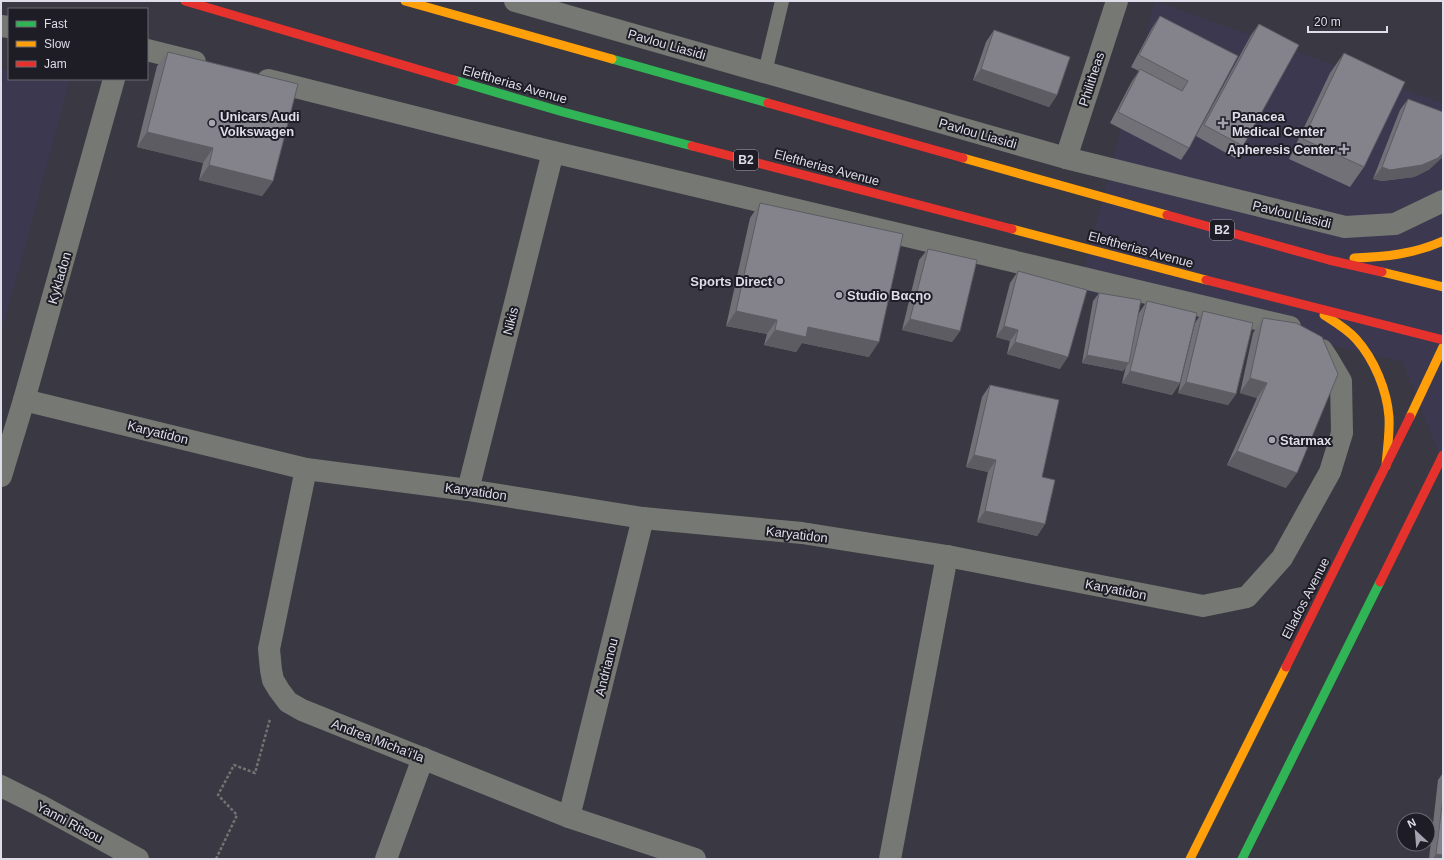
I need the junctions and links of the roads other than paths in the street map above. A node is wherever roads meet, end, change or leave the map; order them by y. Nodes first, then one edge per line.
1 (185, 1) edge
2 (405, 1) edge
3 (515, 1) edge
4 (782, 1) edge
5 (1117, 1) edge
6 (148, 50) edge
7 (216, 67) edge
8 (765, 72) junction
9 (247, 75) edge
10 (114, 80) edge
11 (553, 152) junction
12 (1066, 158) junction
13 (1443, 201) edge
14 (1443, 241) edge
15 (1329, 260) junction
16 (1443, 286) edge
17 (1310, 307) junction
18 (1443, 340) edge
19 (1443, 347) edge
20 (24, 400) junction
21 (1443, 455) edge
22 (1386, 466) junction
23 (306, 469) junction
24 (1, 476) edge
25 (468, 490) junction
26 (643, 518) junction
27 (947, 556) junction
28 (423, 758) junction
29 (1, 786) edge
30 (569, 817) junction
31 (138, 859) edge
32 (386, 859) edge
33 (695, 859) edge
34 (890, 859) edge
35 (1190, 859) edge
36 (1242, 859) edge

1 - 17 main road, Eleftherias Avenue / B2
2 - 15 main road, B2
3 - 8 street, Pavlou Liasidi
4 - 8 lane
5 - 12 street, Philitheas
6 - 7 street
8 - 12 street, Pavlou Liasidi
9 - 11 street, Karyatidon
10 - 20 street, Kykladon
11 - 25 street, Nikis
11 - 27 street, Karyatidon
12 - 13 street, Pavlou Liasidi
14 - 15 main road
15 - 16 main road, B2
17 - 18 main road, Eleftherias Avenue / B2
17 - 22 main road
19 - 22 main road, Ellados Avenue
20 - 23 street, Karyatidon
20 - 24 street, Kykladon
21 - 36 main road
22 - 35 main road, Ellados Avenue
23 - 25 street, Karyatidon
23 - 28 street, Andrea Micha'i'la
25 - 26 street, Karyatidon
26 - 27 street, Karyatidon
26 - 30 street, Andrianou
27 - 34 street
28 - 30 street, Andrea Micha'i'la
28 - 32 street
29 - 31 street, Yanni Ritsou
30 - 33 street, Andrea Micha'i'la

